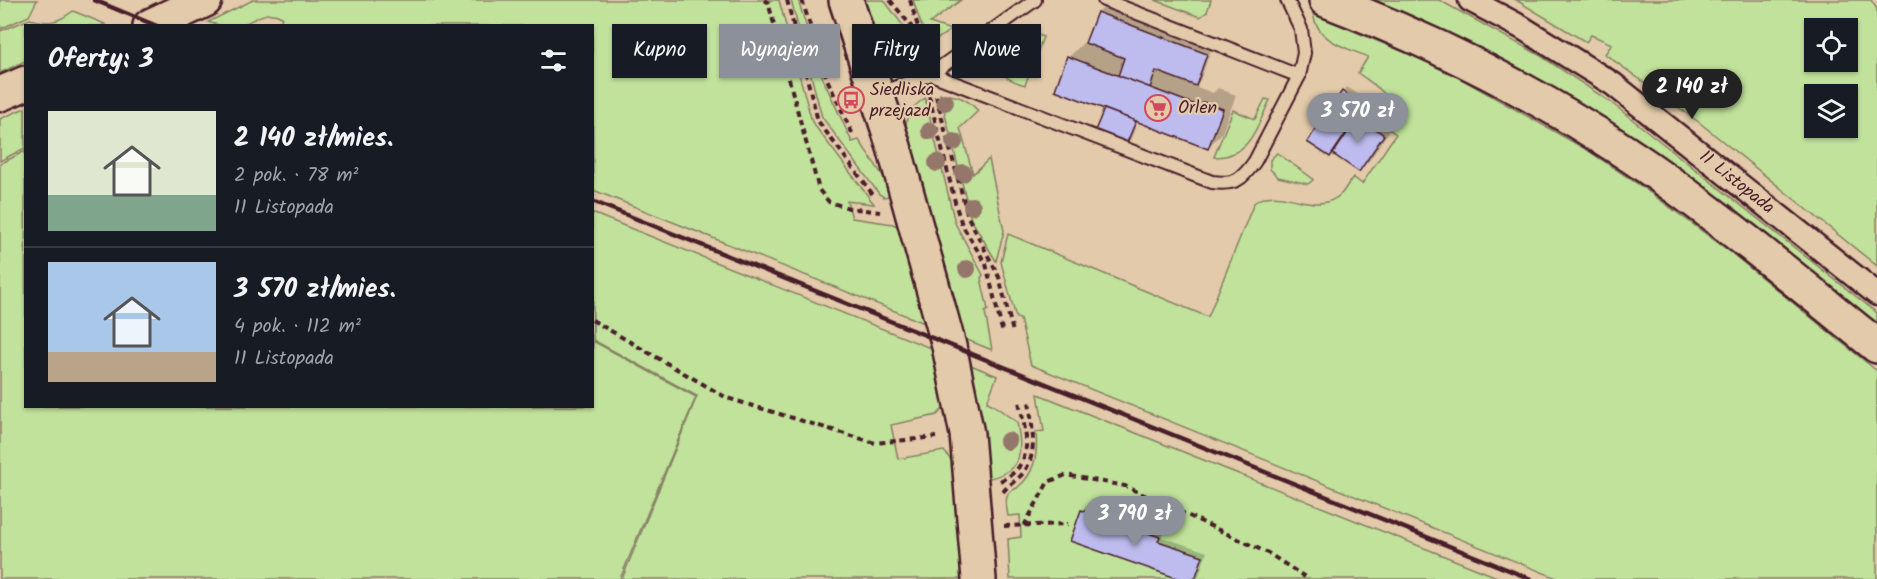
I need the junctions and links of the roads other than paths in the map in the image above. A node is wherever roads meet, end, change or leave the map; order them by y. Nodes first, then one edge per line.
1 (205, 0) edge
2 (827, 0) edge
3 (846, 0) edge
4 (1035, 0) edge
5 (1104, 0) edge
6 (1287, 0) edge
7 (1326, 0) edge
8 (1470, 0) edge
9 (154, 24) edge
10 (940, 66) edge
11 (1299, 76) junction
12 (916, 78) edge
13 (935, 78) edge
14 (24, 84) edge
15 (875, 89) junction
16 (0, 94) edge
17 (1877, 294) edge
18 (1877, 346) edge
19 (979, 579) edge

1 - 9 main road
2 - 15 main road
3 - 15 main road
4 - 10 lane
5 - 11 lane
6 - 11 lane
7 - 18 main road
8 - 17 street, 11 Listopada
11 - 13 lane
12 - 15 lane
14 - 16 main road
15 - 19 main road

